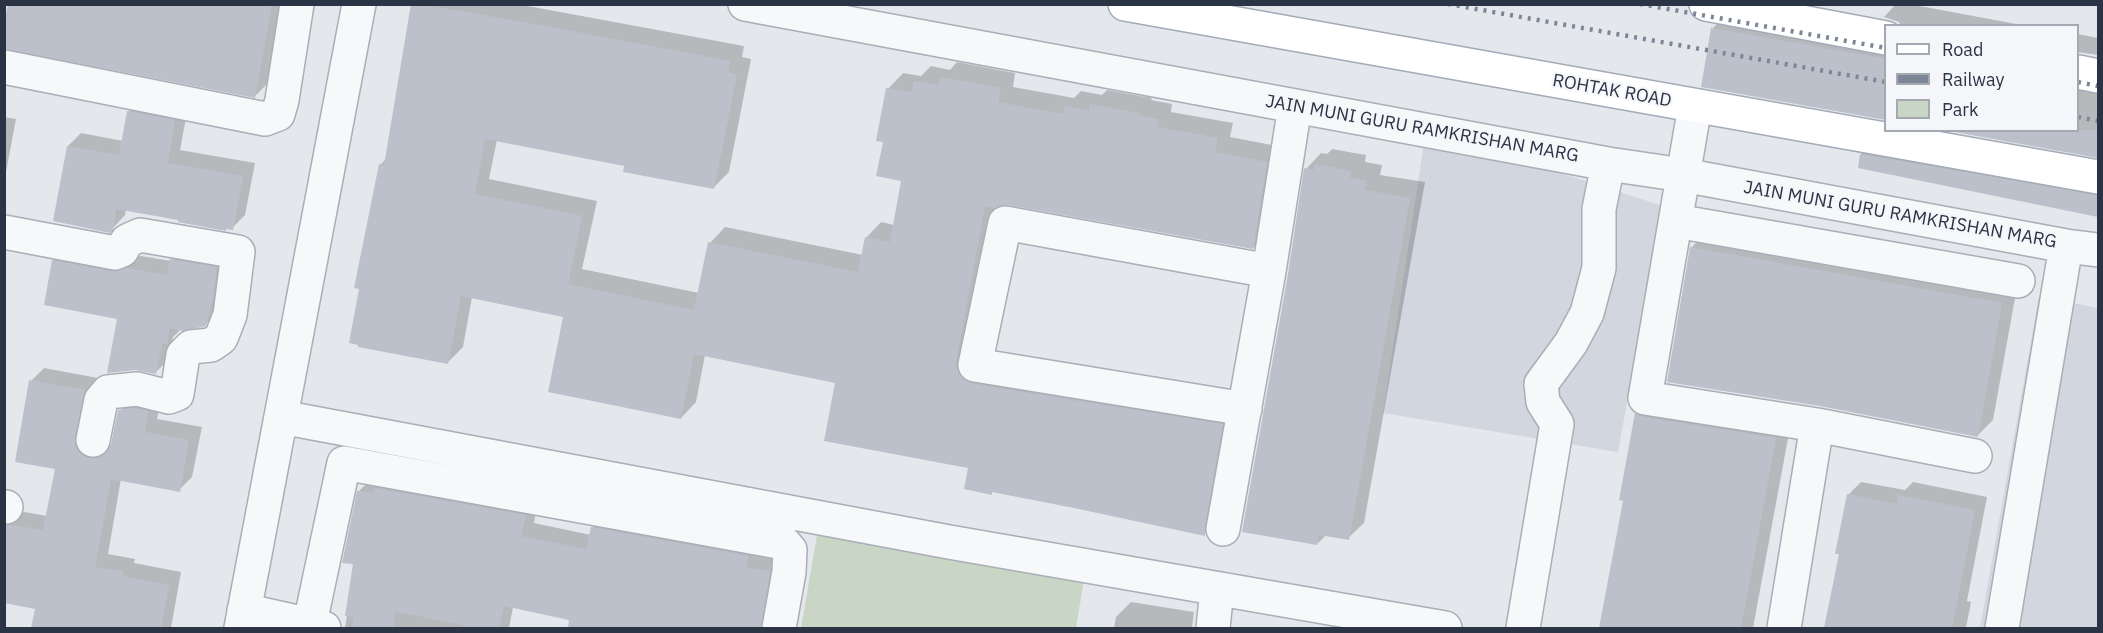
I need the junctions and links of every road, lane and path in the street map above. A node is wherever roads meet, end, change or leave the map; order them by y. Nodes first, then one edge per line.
1 (297, 4) edge
2 (359, 4) edge
3 (746, 4) edge
4 (1125, 4) edge
5 (1706, 4) edge
6 (1844, 17) edge
7 (1884, 37) edge
8 (4, 67) edge
9 (2079, 72) edge
10 (2098, 76) edge
11 (1295, 106) junction
12 (1695, 106) junction
13 (1608, 164) junction
14 (1683, 176) junction
15 (2098, 177) edge
16 (1676, 221) junction
17 (4, 232) edge
18 (2066, 246) junction
19 (2098, 250) edge
20 (1269, 271) junction
21 (2018, 281) dead end
22 (1245, 409) junction
23 (281, 417) junction
24 (1817, 425) junction
25 (93, 440) dead end
26 (1975, 456) dead end
27 (1224, 529) dead end
28 (1217, 589) junction
29 (243, 619) edge
30 (314, 628) edge
31 (779, 628) edge
32 (1214, 628) edge
33 (1445, 628) edge
34 (1523, 628) edge
35 (1784, 628) edge
36 (2002, 628) edge

1 - 8 street
2 - 23 street
3 - 11 street, JAIN MUNI GURU RAMKRISHAN MARG
4 - 12 main road, ROHTAK ROAD
5 - 6 main road
6 - 7 main road
9 - 10 main road
11 - 13 street, JAIN MUNI GURU RAMKRISHAN MARG
11 - 20 street
12 - 14 street
12 - 15 main road, ROHTAK ROAD
13 - 14 street, JAIN MUNI GURU RAMKRISHAN MARG
13 - 34 street
14 - 16 street
14 - 18 street, JAIN MUNI GURU RAMKRISHAN MARG
16 - 21 street
16 - 24 street
17 - 25 street
18 - 19 street, JAIN MUNI GURU RAMKRISHAN MARG
18 - 36 street
20 - 22 street
20 - 22 street
22 - 27 street
23 - 28 street
23 - 29 street
24 - 26 street
24 - 35 street
28 - 32 street
28 - 33 street
29 - 30 street
30 - 31 street

